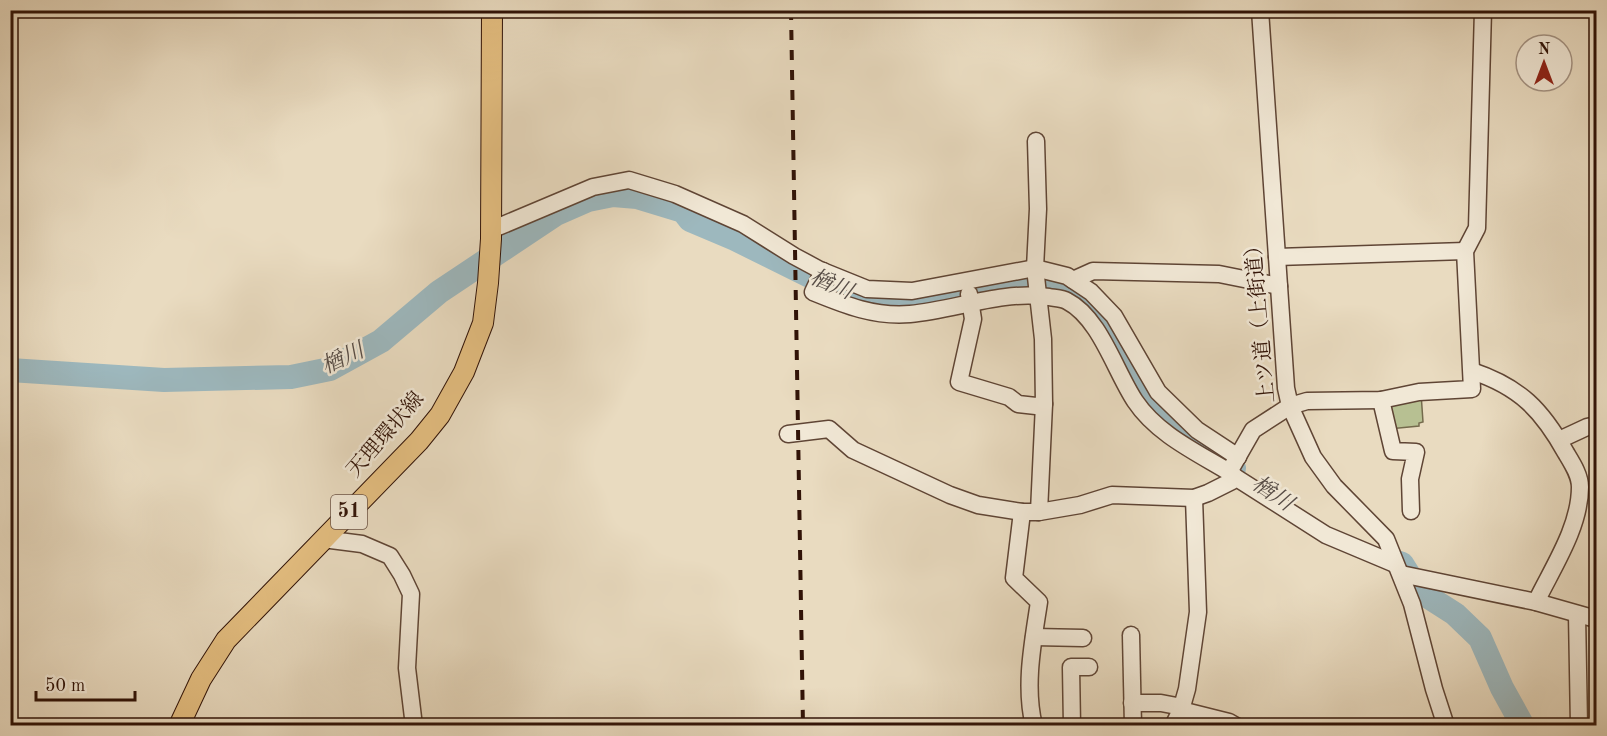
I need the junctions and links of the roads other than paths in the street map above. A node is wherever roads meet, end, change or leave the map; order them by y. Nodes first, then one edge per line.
1 (492, 10) edge
2 (1260, 10) edge
3 (1483, 10) edge
4 (1036, 141) dead end
5 (491, 235) junction
6 (1465, 251) junction
7 (1277, 257) junction
8 (823, 271) junction
9 (1073, 280) junction
10 (967, 281) junction
11 (1037, 282) junction
12 (1279, 286) junction
13 (971, 303) junction
14 (1472, 371) junction
15 (1381, 400) junction
16 (1044, 404) junction
17 (1290, 406) junction
18 (1596, 425) edge
19 (788, 434) dead end
20 (1559, 440) junction
21 (1234, 467) junction
22 (1194, 498) junction
23 (1411, 511) dead end
24 (1022, 512) junction
25 (1039, 512) junction
26 (323, 539) junction
27 (1398, 569) junction
28 (1536, 602) junction
29 (1577, 614) junction
30 (1596, 619) edge
31 (1131, 635) dead end
32 (1034, 637) junction
33 (1083, 638) dead end
34 (1089, 667) dead end
35 (1132, 703) junction
36 (1182, 709) junction
37 (179, 726) edge
38 (414, 726) edge
39 (1034, 726) edge
40 (1072, 726) edge
41 (1133, 726) edge
42 (1173, 726) edge
43 (1236, 726) edge
44 (1446, 726) edge
45 (1579, 726) edge

1 - 5 main road, 天理環状線 / 51
2 - 7 street, 上ツ道（上街道）
3 - 6 street
4 - 11 street
5 - 8 street
5 - 26 main road, 天理環状線 / 51
6 - 7 street
6 - 14 street
7 - 12 street, 上ツ道（上街道）
8 - 10 street
8 - 13 street
9 - 11 street
9 - 12 street
9 - 21 street
10 - 11 street
10 - 13 street
11 - 13 street
11 - 16 street
11 - 21 street
12 - 17 street, 上ツ道（上街道）
13 - 16 street
14 - 15 street
14 - 20 street
15 - 17 street
15 - 23 street
16 - 25 street
17 - 21 street
17 - 27 street, 上ツ道（上街道）
18 - 20 street
19 - 24 street
20 - 28 street
21 - 22 street
21 - 27 street
22 - 25 street
22 - 36 street
24 - 25 street
24 - 32 street
26 - 37 main road, 天理環状線 / 51
26 - 38 street
27 - 28 street
27 - 44 street, 上ツ道（上街道）
28 - 29 street
29 - 30 street
29 - 45 street
31 - 35 street
32 - 33 street
32 - 39 street
34 - 40 street
35 - 36 street
35 - 41 street
36 - 42 street
36 - 43 street

